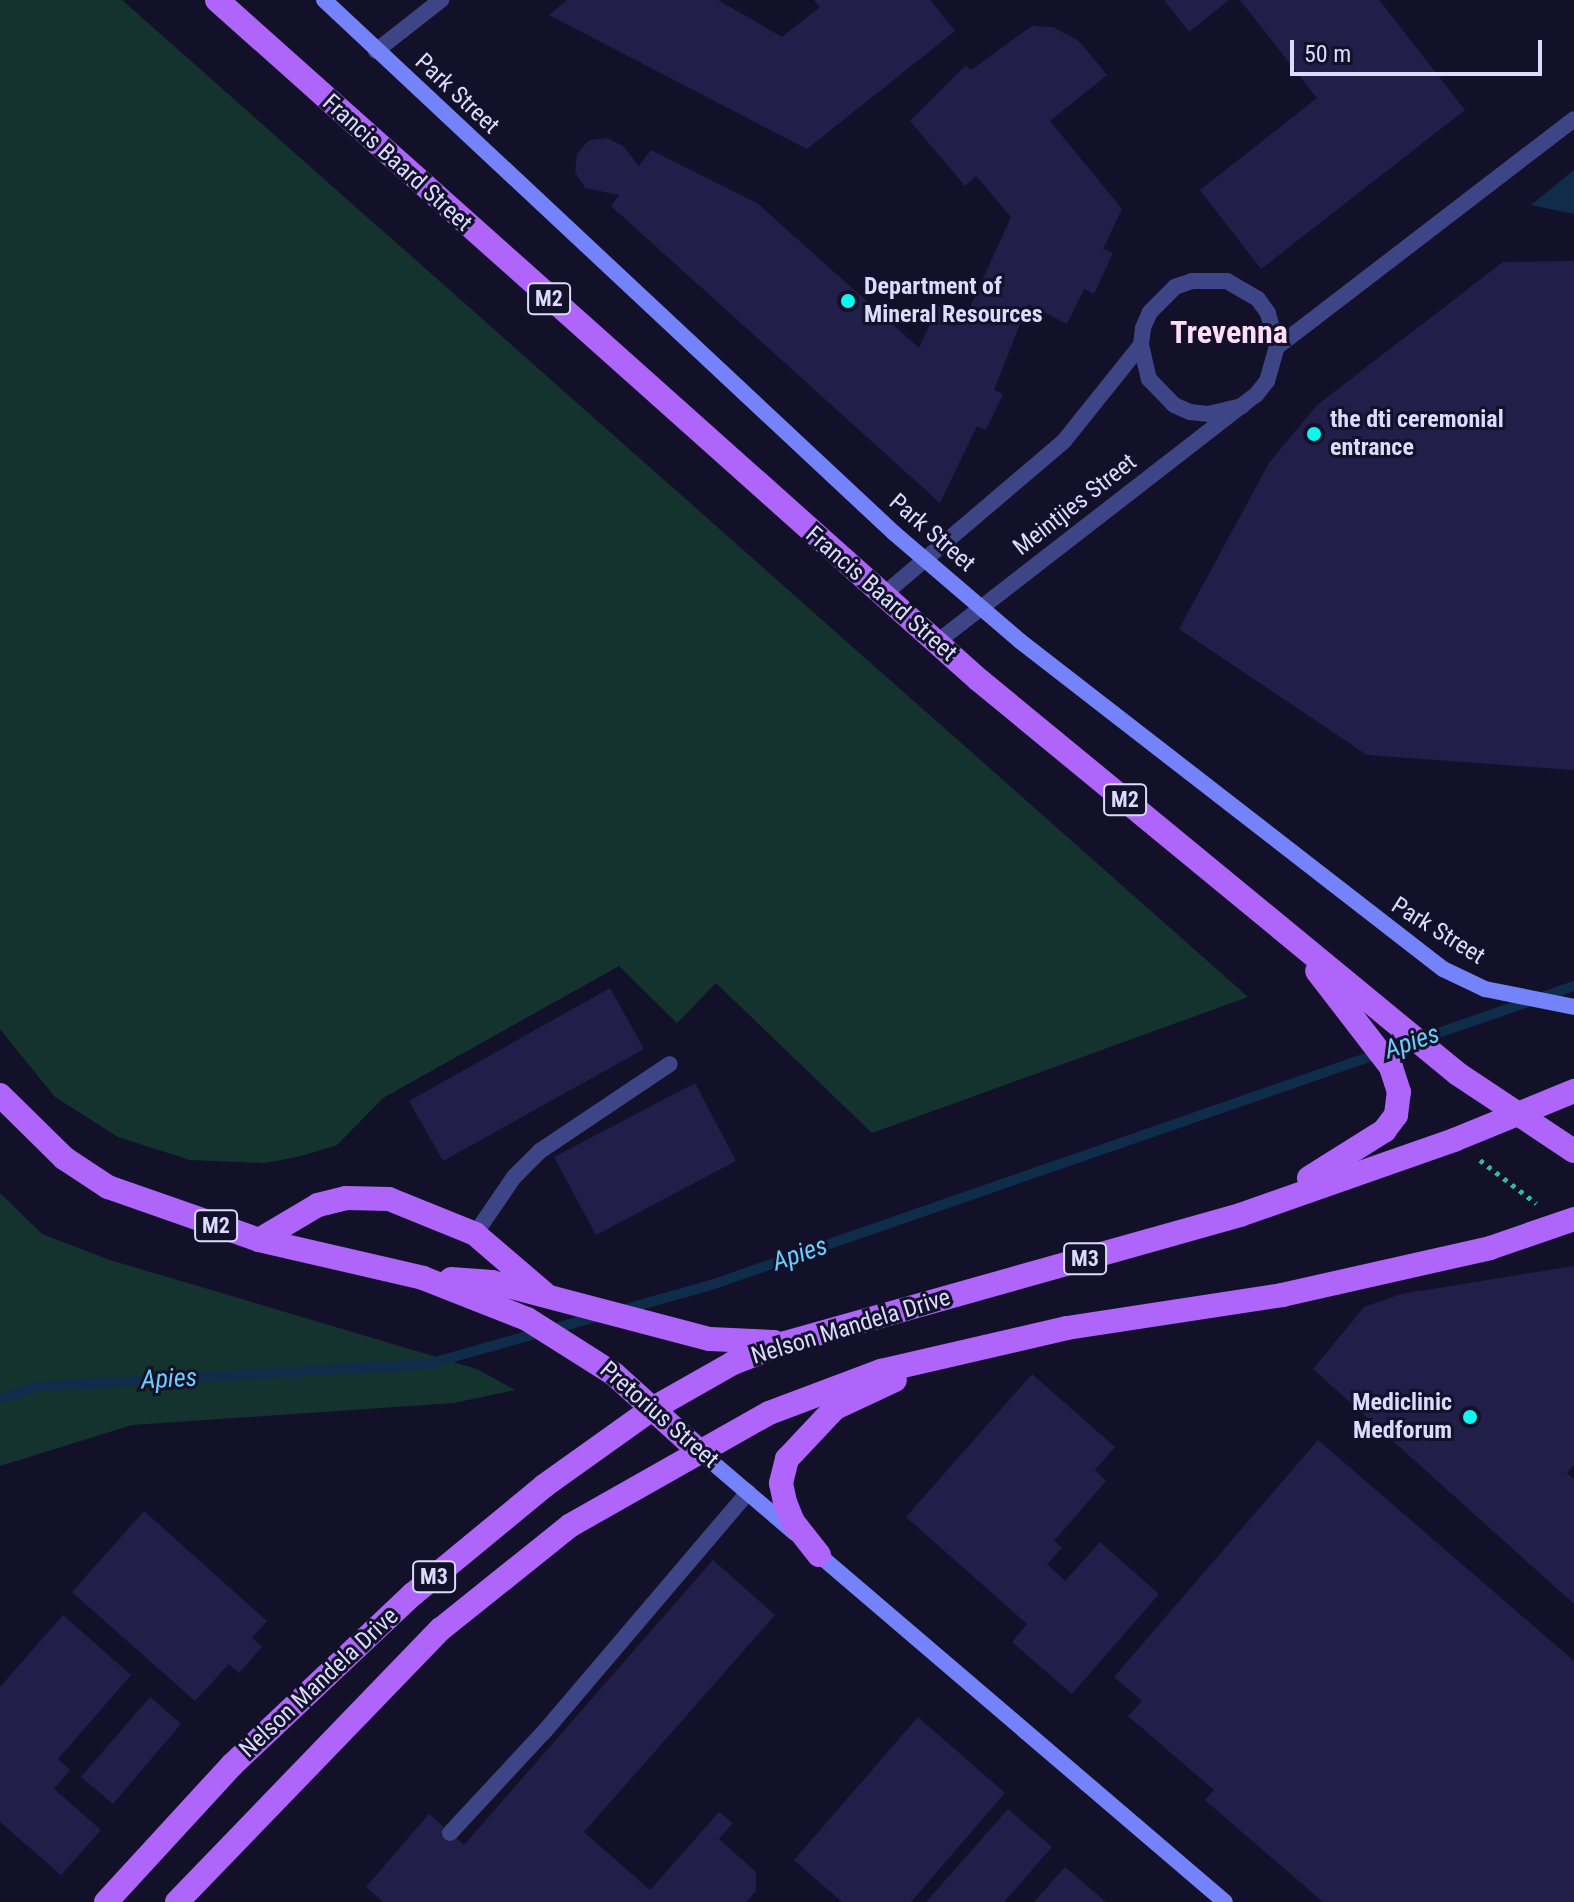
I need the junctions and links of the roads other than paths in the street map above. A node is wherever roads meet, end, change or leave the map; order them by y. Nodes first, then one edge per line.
1 (217, 0) edge
2 (324, 0) edge
3 (437, 1) edge
4 (376, 51) junction
5 (1574, 119) edge
6 (1141, 345) junction
7 (1277, 347) junction
8 (1242, 406) junction
9 (924, 559) junction
10 (882, 596) junction
11 (982, 608) junction
12 (937, 642) junction
13 (1574, 1007) edge
14 (1360, 1008) junction
15 (670, 1064) dead end
16 (1574, 1091) edge
17 (0, 1095) edge
18 (1521, 1114) junction
19 (1574, 1151) edge
20 (1240, 1215) junction
21 (1569, 1221) edge
22 (475, 1234) junction
23 (259, 1240) junction
24 (423, 1278) junction
25 (556, 1297) junction
26 (785, 1343) junction
27 (941, 1360) junction
28 (652, 1409) junction
29 (699, 1451) junction
30 (748, 1492) junction
31 (819, 1555) junction
32 (450, 1833) dead end
33 (106, 1902) edge
34 (177, 1902) edge
35 (1225, 1902) edge

1 - 10 main road, Francis Baard Street / M2
2 - 4 street, Park Street
3 - 4 street
4 - 9 street, Park Street
5 - 7 street
6 - 7 street
6 - 8 street
6 - 9 street
7 - 8 street
8 - 11 street, Meintjies Street
9 - 10 street
9 - 11 street, Park Street
10 - 12 main road, Francis Baard Street / M2
11 - 12 street, Meintjies Street
11 - 13 street, Park Street
12 - 14 main road, Francis Baard Street / M2
14 - 18 main road, Francis Baard Street / M2
14 - 20 main road
15 - 22 street
16 - 18 main road, Nelson Mandela Drive / M3
17 - 23 main road, Pretorius Street / M2
18 - 19 main road, Francis Baard Street / M2
18 - 20 main road, Nelson Mandela Drive / M3
20 - 26 main road, Nelson Mandela Drive / M3
21 - 27 main road, Nelson Mandela Drive / M3
22 - 23 main road
22 - 25 main road
23 - 24 main road, Pretorius Street / M2
24 - 25 main road
24 - 28 main road, Pretorius Street / M2
25 - 26 main road
26 - 28 main road, Nelson Mandela Drive / M3
27 - 29 main road, Nelson Mandela Drive / M3
27 - 31 main road
28 - 29 main road, Pretorius Street / M2
28 - 33 main road, Nelson Mandela Drive / M3
29 - 30 street, Pretorius Street
29 - 34 main road, Nelson Mandela Drive / M3
30 - 31 street, Pretorius Street
30 - 32 street
31 - 35 street, Pretorius Street

